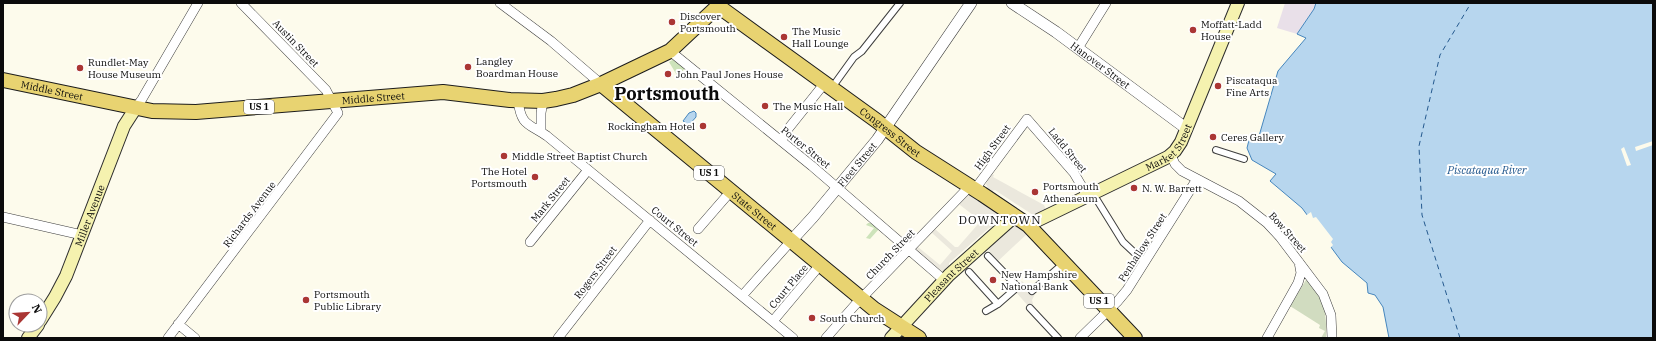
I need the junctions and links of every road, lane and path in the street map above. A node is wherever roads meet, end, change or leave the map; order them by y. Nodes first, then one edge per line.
1 (198, 3) edge
2 (241, 3) edge
3 (500, 3) edge
4 (900, 3) edge
5 (971, 3) edge
6 (1012, 3) edge
7 (1106, 3) edge
8 (1238, 3) edge
9 (717, 4) edge
10 (1078, 48) junction
11 (670, 51) junction
12 (623, 74) junction
13 (3, 80) edge
14 (830, 83) junction
15 (601, 84) junction
16 (518, 100) junction
17 (332, 101) junction
18 (543, 101) junction
19 (627, 105) junction
20 (135, 108) junction
21 (1026, 119) joint
22 (885, 128) junction
23 (1187, 129) junction
24 (541, 132) junction
25 (782, 141) junction
26 (1216, 150) dead end
27 (1171, 155) junction
28 (1244, 159) dead end
29 (588, 170) junction
30 (1197, 179) junction
31 (838, 188) junction
32 (973, 188) junction
33 (731, 191) junction
34 (1093, 199) junction
35 (1015, 216) junction
36 (3, 217) edge
37 (650, 220) junction
38 (1028, 225) junction
39 (698, 229) dead end
40 (82, 235) junction
41 (791, 241) junction
42 (530, 242) dead end
43 (910, 250) junction
44 (1295, 255) junction
45 (988, 256) dead end
46 (1140, 258) dead end
47 (1064, 263) junction
48 (820, 265) junction
49 (969, 272) dead end
50 (944, 280) junction
51 (1032, 292) dead end
52 (742, 296) junction
53 (861, 299) junction
54 (998, 304) junction
55 (48, 308) edge
56 (1030, 308) dead end
57 (986, 311) dead end
58 (1109, 311) junction
59 (773, 321) junction
60 (178, 324) junction
61 (901, 327) junction
62 (168, 338) edge
63 (195, 338) edge
64 (558, 338) edge
65 (793, 338) edge
66 (826, 338) edge
67 (891, 338) edge
68 (919, 338) edge
69 (1058, 338) edge
70 (1080, 338) edge
71 (1136, 338) edge
72 (1266, 338) edge
73 (1332, 338) edge

1 - 20 street
2 - 17 street, Austin Street
3 - 15 street, State Street
4 - 14 street
5 - 22 street, Fleet Street
6 - 10 street, Hanover Street
7 - 10 street
8 - 23 main road, Market Street
9 - 11 main road, Middle Street / US 1
9 - 14 main road, Congress Street / US 1
10 - 23 street, Hanover Street
11 - 12 main road, Middle Street / US 1
11 - 25 street, Porter Street
12 - 15 main road, Middle Street / US 1
12 - 19 main road
13 - 20 main road, Middle Street / US 1
14 - 22 main road, Congress Street / US 1
14 - 25 street
15 - 18 main road, Middle Street / US 1
15 - 19 main road, State Street / US 1
16 - 17 main road, Middle Street / US 1
16 - 18 main road, Middle Street / US 1
16 - 24 street, Court Street
17 - 20 main road, Middle Street / US 1
17 - 60 street, Richards Avenue
18 - 24 street
19 - 33 main road, State Street / US 1
20 - 40 main road, Miller Avenue
21 - 32 street, High Street
21 - 34 street, Ladd Street
22 - 31 street, Fleet Street
22 - 32 main road, Congress Street / US 1
23 - 27 main road, Market Street
24 - 29 street, Court Street
25 - 31 street, Porter Street
26 - 28 street
27 - 30 street, Bow Street
27 - 34 main road, Market Street
29 - 37 street, Court Street
29 - 42 street, Mark Street
30 - 44 street, Bow Street
30 - 58 street, Penhallow Street
31 - 41 street, Fleet Street
31 - 43 street, Porter Street
32 - 35 main road, Congress Street / US 1
32 - 43 street, Church Street
33 - 39 street
33 - 41 main road, State Street / US 1
34 - 38 main road, Market Street
34 - 46 street
35 - 38 main road, Congress Street / US 1
35 - 50 main road, Pleasant Street
36 - 40 street
37 - 52 street, Court Street
37 - 64 street, Rogers Street
38 - 47 main road, US 1
40 - 55 main road, Miller Avenue
41 - 48 main road, State Street / US 1
41 - 52 street, Fleet Street
43 - 50 street, Porter Street
43 - 53 street, Church Street
44 - 72 street
44 - 73 street, Bow Street
45 - 54 street
47 - 51 street
47 - 58 main road, US 1
48 - 53 main road, State Street / US 1
48 - 59 street, Court Place
49 - 54 street
50 - 61 main road, Pleasant Street
52 - 59 street, Court Street
53 - 61 main road, State Street / US 1
53 - 66 street, Church Street
54 - 57 street
56 - 69 street
58 - 70 street, Penhallow Street
58 - 71 main road, US 1
59 - 65 street, Court Street
60 - 62 street, Richards Avenue
60 - 63 street
61 - 67 main road, Pleasant Street
61 - 68 main road, State Street / US 1

